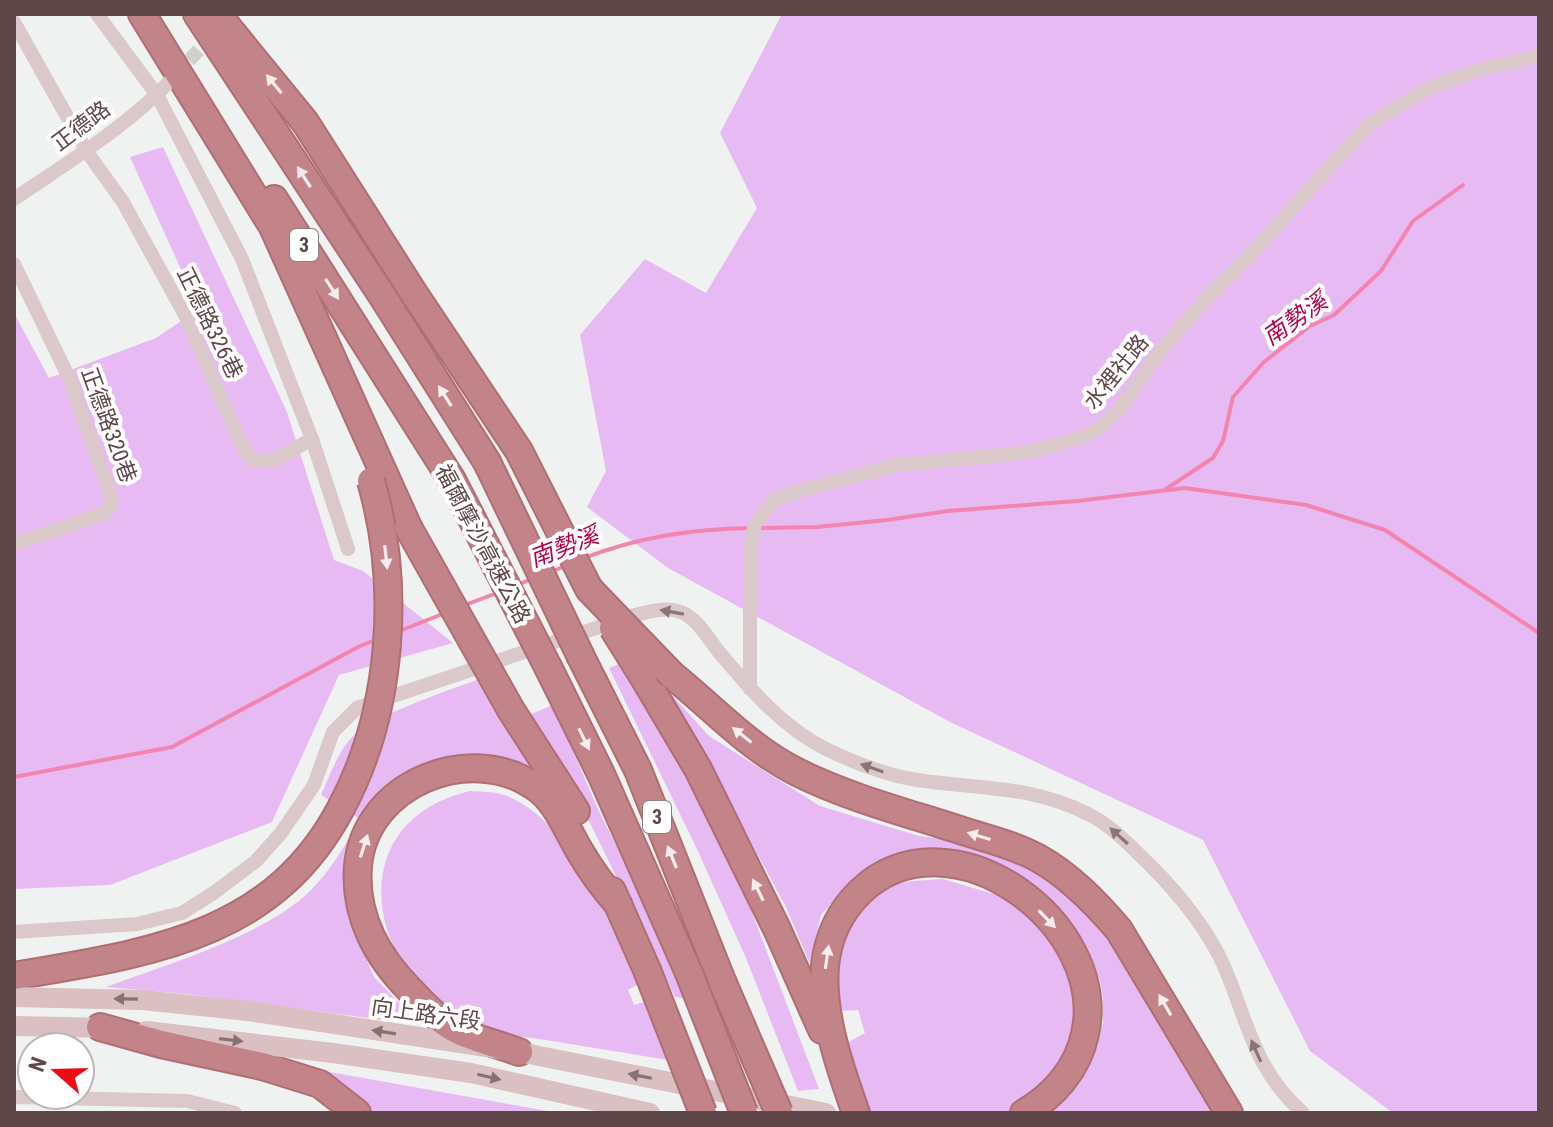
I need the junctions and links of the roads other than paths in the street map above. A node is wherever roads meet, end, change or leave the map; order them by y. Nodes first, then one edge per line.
1 (97, 14) edge
2 (142, 14) edge
3 (149, 14) edge
4 (197, 14) edge
5 (217, 14) edge
6 (14, 22) edge
7 (1539, 56) edge
8 (172, 79) tunnel mouth
9 (157, 95) junction
10 (87, 152) junction
11 (14, 199) edge
12 (14, 264) edge
13 (319, 328) junction
14 (312, 439) junction
15 (14, 544) edge
16 (348, 549) dead end
17 (589, 589) junction
18 (750, 689) junction
19 (618, 904) junction
20 (14, 932) edge
21 (14, 976) edge
22 (14, 997) edge
23 (14, 1026) edge
24 (100, 1027) junction
25 (519, 1052) junction
26 (14, 1097) edge
27 (852, 1101) edge
28 (235, 1113) edge
29 (357, 1113) edge
30 (650, 1113) edge
31 (703, 1113) edge
32 (744, 1113) edge
33 (779, 1113) edge
34 (826, 1113) edge
35 (1024, 1113) edge
36 (1229, 1113) edge
37 (1303, 1113) edge

1 - 9 street
2 - 13 highway
3 -> 32 highway, 福爾摩沙高速公路 / 3, bridge
33 -> 4 highway, 福爾摩沙高速公路 / 3, bridge
17 -> 5 highway
6 - 10 street
7 - 18 street, 水裡社路
8 - 9 street, 正德路
9 - 10 street, 正德路
9 - 14 street
10 - 11 street, 正德路
10 - 14 street, 正德路326巷
12 - 15 street, 正德路320巷
13 - 19 highway, bridge
13 -> 21 highway, bridge
14 - 16 street
27 -> 17 highway, bridge
36 -> 17 highway, bridge
18 -> 20 street
37 -> 18 street
25 -> 19 highway
19 - 31 highway, bridge
25 -> 22 main road, 向上路六段
23 - 24 main road
24 - 29 highway
24 -> 30 main road
34 -> 25 main road, 向上路六段
26 - 28 street
27 -> 35 highway

